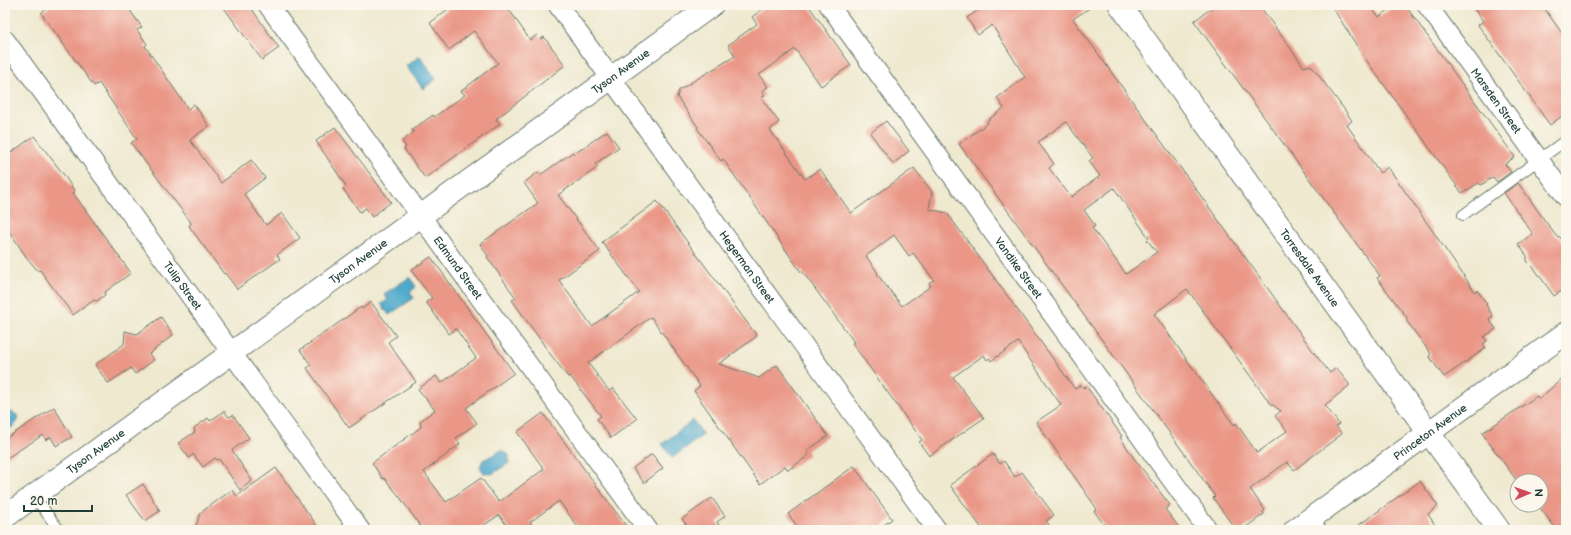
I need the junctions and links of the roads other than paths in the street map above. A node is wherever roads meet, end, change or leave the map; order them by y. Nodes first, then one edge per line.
1 (268, 5) edge
2 (558, 5) edge
3 (712, 5) edge
4 (829, 5) edge
5 (1120, 5) edge
6 (1427, 5) edge
7 (5, 40) edge
8 (610, 79) junction
9 (1566, 140) edge
10 (1539, 160) junction
11 (1566, 197) edge
12 (1463, 215) dead end
13 (422, 217) junction
14 (1566, 333) edge
15 (230, 352) junction
16 (1428, 433) junction
17 (34, 496) junction
18 (5, 517) edge
19 (1317, 524) edge
20 (59, 530) edge
21 (360, 530) edge
22 (648, 530) edge
23 (937, 530) edge
24 (1208, 530) edge
25 (1294, 530) edge
26 (1499, 530) edge

1 - 13 street, Edmund Street
2 - 8 street, Hegerman Street
3 - 8 street, Tyson Avenue
4 - 24 street, Vandike Street
5 - 16 street, Torresdale Avenue
6 - 10 street, Marsden Street
7 - 15 street, Tulip Street
8 - 13 street, Tyson Avenue
8 - 23 street, Hegerman Street
9 - 10 lane
10 - 11 street, Marsden Street
10 - 12 lane
13 - 15 street, Tyson Avenue
13 - 22 street, Edmund Street
14 - 16 street, Princeton Avenue
15 - 17 street, Tyson Avenue
15 - 21 street, Tulip Street
16 - 19 street, Princeton Avenue
16 - 26 street, Torresdale Avenue
17 - 18 street, Tyson Avenue
17 - 20 lane
19 - 25 street, Princeton Avenue

